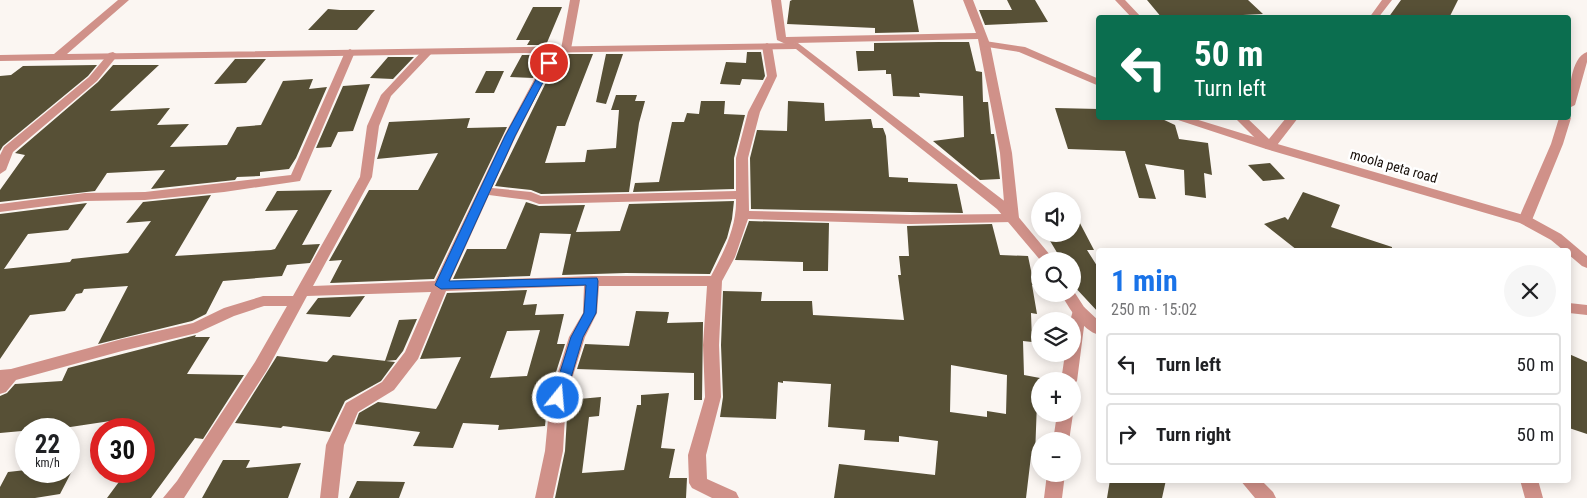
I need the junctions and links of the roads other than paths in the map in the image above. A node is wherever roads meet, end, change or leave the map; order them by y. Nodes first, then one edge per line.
1 (124, 0) edge
2 (575, 0) edge
3 (776, 0) edge
4 (968, 0) edge
5 (1120, 0) edge
6 (1372, 0) edge
7 (1384, 4) edge
8 (1135, 15) edge
9 (1375, 15) edge
10 (782, 40) junction
11 (984, 40) junction
12 (767, 46) junction
13 (798, 46) junction
14 (561, 48) junction
15 (428, 51) junction
16 (350, 52) junction
17 (113, 55) junction
18 (1587, 55) edge
19 (57, 57) junction
20 (0, 58) edge
21 (1096, 82) edge
22 (1571, 98) edge
23 (1188, 120) edge
24 (1243, 120) edge
25 (1290, 120) edge
26 (1564, 120) edge
27 (1270, 146) junction
28 (4, 151) edge
29 (0, 170) edge
30 (485, 191) junction
31 (741, 195) junction
32 (0, 208) edge
33 (743, 216) junction
34 (1012, 218) junction
35 (1525, 220) junction
36 (1569, 248) edge
37 (1571, 250) edge
38 (1040, 252) edge
39 (1587, 263) edge
40 (592, 281) junction
41 (715, 281) junction
42 (441, 285) junction
43 (299, 296) junction
44 (1073, 302) edge
45 (1571, 308) edge
46 (1587, 310) edge
47 (1079, 311) junction
48 (1096, 327) edge
49 (1070, 372) edge
50 (5, 376) edge
51 (0, 388) edge
52 (1055, 482) edge
53 (1252, 483) edge
54 (1530, 483) edge
55 (172, 498) edge
56 (329, 498) edge
57 (544, 498) edge
58 (730, 498) edge
59 (1053, 498) edge
60 (1267, 498) edge
61 (1534, 498) edge

1 - 19 street
2 - 14 street
3 - 10 street
4 - 11 street
5 - 8 street
6 - 7 street
7 - 9 street
10 - 11 street
10 - 13 street
11 - 21 street
11 - 34 street
12 - 13 street
12 - 14 street
12 - 31 street
13 - 34 street
14 - 15 street
14 - 30 street
15 - 16 street
15 - 43 street
16 - 17 street
16 - 32 street
17 - 19 street
17 - 28 street
18 - 22 street
19 - 20 street
23 - 27 street, moola peta road
24 - 27 street
25 - 27 street
26 - 35 street
27 - 35 street, moola peta road
28 - 29 street
30 - 31 street
30 - 42 street
31 - 33 street
33 - 34 street
33 - 41 street
34 - 38 street
35 - 36 street, moola peta road
37 - 39 street, moola peta road
40 - 41 street
40 - 42 street
40 - 57 street
41 - 58 street
42 - 43 street
42 - 56 street
43 - 50 street
43 - 55 street
44 - 47 street
45 - 46 street
47 - 48 street
47 - 49 street
50 - 51 street
52 - 59 street
53 - 60 street
54 - 61 street

